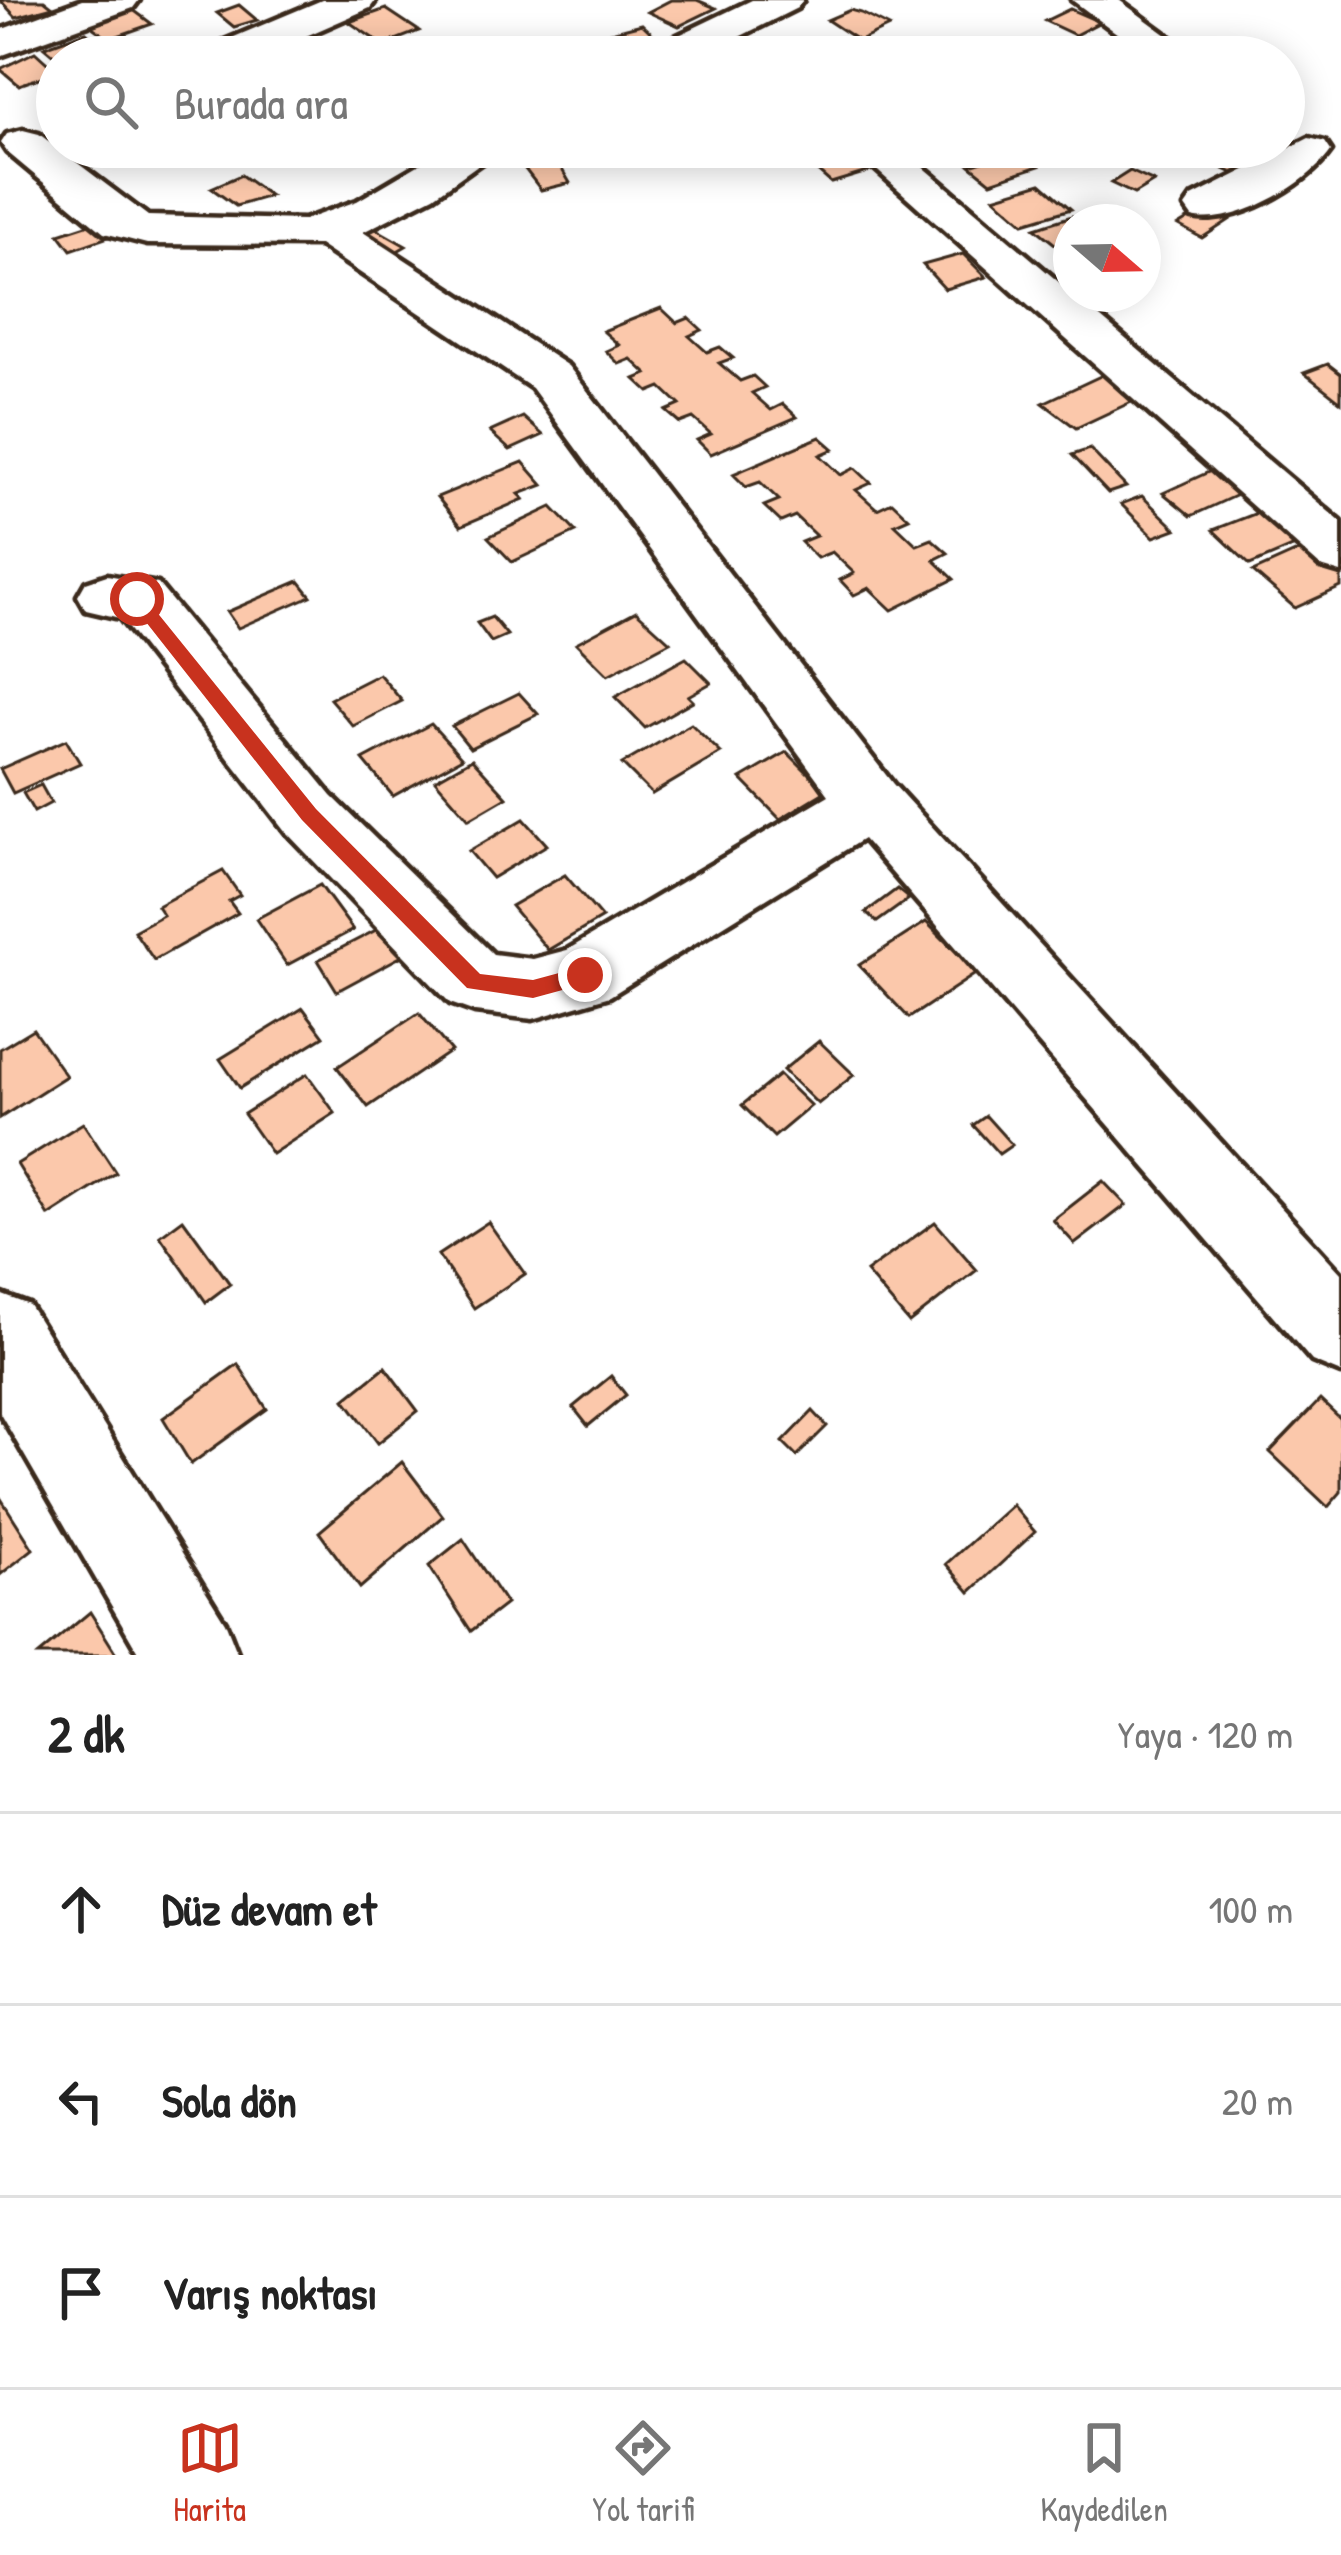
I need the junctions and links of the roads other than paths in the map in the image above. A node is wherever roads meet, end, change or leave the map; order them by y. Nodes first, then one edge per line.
1 (119, 0) edge
2 (356, 0) edge
3 (783, 0) edge
4 (1092, 0) edge
5 (272, 36) edge
6 (710, 36) edge
7 (1145, 36) edge
8 (0, 44) edge
9 (57, 168) edge
10 (443, 168) edge
11 (897, 168) edge
12 (1290, 168) edge
13 (1208, 207) dead end
14 (329, 231) junction
15 (1341, 553) edge
16 (107, 596) dead end
17 (870, 802) junction
18 (1341, 1333) edge
19 (0, 1334) edge
20 (192, 1655) edge

1 - 8 street
2 - 5 street
3 - 6 street
4 - 7 street
9 - 14 street
10 - 14 street
11 - 15 street
12 - 13 street
14 - 17 street
16 - 17 street
17 - 18 street
19 - 20 street

